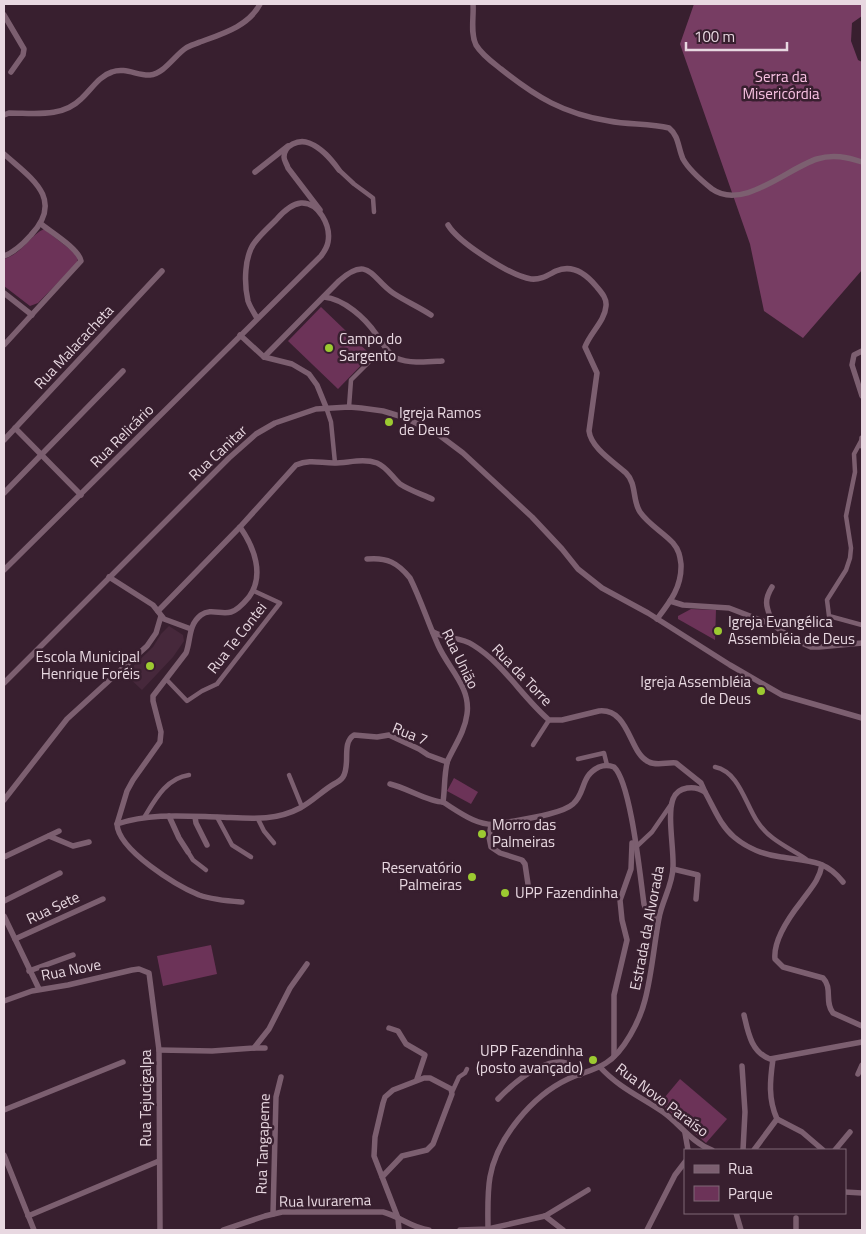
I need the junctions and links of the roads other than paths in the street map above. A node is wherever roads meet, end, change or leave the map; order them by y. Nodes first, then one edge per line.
1 (260, 4) edge
2 (473, 4) edge
3 (4, 15) edge
4 (11, 72) dead end
5 (4, 115) edge
6 (290, 146) junction
7 (4, 154) edge
8 (862, 162) edge
9 (339, 170) joint
10 (255, 172) dead end
11 (374, 212) dead end
12 (323, 217) junction
13 (41, 224) junction
14 (448, 225) dead end
15 (4, 256) edge
16 (162, 271) dead end
17 (4, 293) edge
18 (324, 296) junction
19 (431, 314) dead end
20 (32, 315) junction
21 (257, 318) junction
22 (240, 334) junction
23 (4, 345) edge
24 (862, 352) edge
25 (390, 354) junction
26 (264, 356) junction
27 (442, 361) dead end
28 (123, 371) dead end
29 (862, 396) edge
30 (349, 406) junction
31 (326, 407) junction
32 (15, 428) junction
33 (4, 440) edge
34 (862, 442) edge
35 (42, 455) junction
36 (335, 463) junction
37 (4, 493) edge
38 (81, 495) junction
39 (432, 499) dead end
40 (240, 526) junction
41 (367, 559) dead end
42 (4, 570) edge
43 (109, 577) junction
44 (772, 587) dead end
45 (254, 590) junction
46 (670, 601) junction
47 (160, 614) junction
48 (657, 619) junction
49 (773, 625) junction
50 (862, 625) edge
51 (191, 629) junction
52 (433, 632) junction
53 (862, 643) edge
54 (166, 679) junction
55 (4, 683) edge
56 (862, 718) edge
57 (549, 720) junction
58 (532, 745) dead end
59 (578, 759) dead end
60 (447, 762) junction
61 (607, 765) junction
62 (715, 767) dead end
63 (189, 775) dead end
64 (289, 775) dead end
65 (390, 784) dead end
66 (705, 792) junction
67 (4, 800) edge
68 (443, 802) junction
69 (672, 802) junction
70 (302, 807) junction
71 (145, 816) junction
72 (169, 816) junction
73 (195, 817) junction
74 (217, 817) junction
75 (258, 819) junction
76 (117, 824) junction
77 (491, 825) junction
78 (633, 827) junction
79 (59, 831) dead end
80 (49, 836) junction
81 (89, 842) dead end
82 (274, 843) dead end
83 (208, 845) dead end
84 (636, 847) junction
85 (188, 852) joint
86 (4, 857) edge
87 (251, 857) dead end
88 (806, 859) junction
89 (822, 865) junction
90 (673, 869) junction
91 (206, 870) dead end
92 (60, 873) dead end
93 (843, 882) dead end
94 (528, 884) dead end
95 (103, 899) dead end
96 (696, 899) dead end
97 (4, 901) edge
98 (242, 902) dead end
99 (4, 916) edge
100 (659, 917) junction
101 (15, 939) junction
102 (73, 955) dead end
103 (307, 964) dead end
104 (29, 970) junction
105 (144, 970) joint
106 (39, 989) junction
107 (4, 1001) edge
108 (744, 1015) dead end
109 (862, 1026) edge
110 (389, 1028) dead end
111 (862, 1042) edge
112 (254, 1048) junction
113 (265, 1048) dead end
114 (159, 1050) junction
115 (614, 1056) junction
116 (773, 1059) junction
117 (123, 1062) dead end
118 (862, 1065) edge
119 (742, 1066) dead end
120 (600, 1067) junction
121 (467, 1069) dead end
122 (858, 1074) dead end
123 (580, 1075) junction
124 (281, 1077) dead end
125 (417, 1080) junction
126 (452, 1090) junction
127 (498, 1099) dead end
128 (4, 1110) edge
129 (777, 1119) junction
130 (685, 1132) junction
131 (850, 1132) dead end
132 (688, 1149) edge
133 (705, 1149) edge
134 (743, 1149) edge
135 (755, 1149) edge
136 (822, 1149) edge
137 (837, 1149) edge
138 (4, 1155) edge
139 (159, 1161) junction
140 (684, 1163) edge
141 (382, 1177) junction
142 (588, 1190) dead end
143 (846, 1192) edge
144 (862, 1193) edge
145 (273, 1214) junction
146 (736, 1214) edge
147 (28, 1216) junction
148 (545, 1216) junction
149 (398, 1218) junction
150 (796, 1218) dead end
151 (34, 1230) edge
152 (160, 1230) edge
153 (223, 1230) edge
154 (400, 1230) edge
155 (429, 1230) edge
156 (460, 1230) edge
157 (488, 1230) edge
158 (563, 1230) edge
159 (647, 1230) edge
160 (741, 1230) edge
161 (796, 1230) edge

1 - 5 street
2 - 8 street
3 - 4 street
6 - 9 street
6 - 10 street
6 - 12 street
7 - 13 street
9 - 11 street
12 - 21 street, Rua Relicário
12 - 21 street
13 - 15 street
13 - 20 street
14 - 46 street
16 - 32 street, Rua Malacacheta
17 - 20 street
18 - 19 street
18 - 25 street
18 - 26 street
20 - 23 street
21 - 22 street, Rua Relicário
22 - 26 street
22 - 38 street, Rua Relicário
24 - 29 street
25 - 27 street
25 - 30 street
26 - 31 street
28 - 35 street
30 - 31 street, Rua Canitar
30 - 48 street, Rua Canitar
31 - 36 street
31 - 43 street, Rua Canitar
32 - 33 street, Rua Malacacheta
32 - 35 street
34 - 50 street
35 - 37 street
35 - 38 street
36 - 39 street
36 - 40 street
38 - 42 street, Rua Relicário
40 - 45 street
40 - 47 street
41 - 52 street, Rua União
43 - 47 street
43 - 55 street, Rua Canitar
44 - 49 street
45 - 51 street
45 - 54 street, Rua Te Contei
46 - 48 street
46 - 49 street
47 - 51 street
47 - 67 street
48 - 56 street, Rua Canitar
49 - 53 street
51 - 54 street
52 - 57 street, Rua da Torre
52 - 60 street, Rua União
54 - 76 street
57 - 58 street
57 - 66 street, Rua da Torre
59 - 61 street
60 - 68 street, Rua União
60 - 70 street, Rua 7
61 - 77 street
61 - 78 street
62 - 88 street
63 - 71 street
64 - 70 street
65 - 68 street
66 - 69 street
66 - 88 street
68 - 77 street
69 - 84 street
69 - 90 street, Estrada da Alvorada
70 - 75 street
71 - 72 street
71 - 76 street
72 - 73 street
72 - 85 street
73 - 74 street
73 - 83 street
74 - 75 street
74 - 87 street
75 - 82 street
76 - 98 street
77 - 94 street
78 - 84 street
78 - 115 street
79 - 80 street
80 - 81 street
80 - 86 street
84 - 100 street
85 - 91 street
88 - 89 street
89 - 93 street
89 - 109 street
90 - 96 street
90 - 100 street, Estrada da Alvorada
92 - 97 street
95 - 101 street, Rua Sete
99 - 101 street
100 - 115 street, Estrada da Alvorada
101 - 104 street
102 - 104 street
103 - 112 street
104 - 106 street
105 - 106 street, Rua Nove
105 - 114 street, Rua Tejucigalpa
106 - 107 street, Rua Nove
108 - 116 street
110 - 125 street
111 - 116 street
112 - 113 street
112 - 114 street
114 - 139 street, Rua Tejucigalpa
115 - 120 street, Estrada da Alvorada
116 - 129 street
117 - 128 street
118 - 122 street
119 - 134 street
120 - 123 street, Estrada da Alvorada
120 - 130 street, Rua Novo Paraíso
121 - 126 street
123 - 127 street
123 - 157 street, Estrada da Alvorada
124 - 145 street, Rua Tangapeme
125 - 126 street
125 - 141 street
126 - 141 street
129 - 135 street
129 - 136 street
130 - 132 street
130 - 133 street, Rua Novo Paraíso
131 - 137 street
138 - 147 street
139 - 147 street
139 - 152 street, Rua Tejucigalpa
140 - 159 street
141 - 149 street
142 - 148 street
143 - 144 street
145 - 149 street, Rua Ivurarema
145 - 153 street, Rua Ivurarema
146 - 160 street
147 - 151 street
148 - 157 street
148 - 158 street
149 - 154 street
149 - 155 street, Rua Ivurarema
150 - 161 street
156 - 157 street

